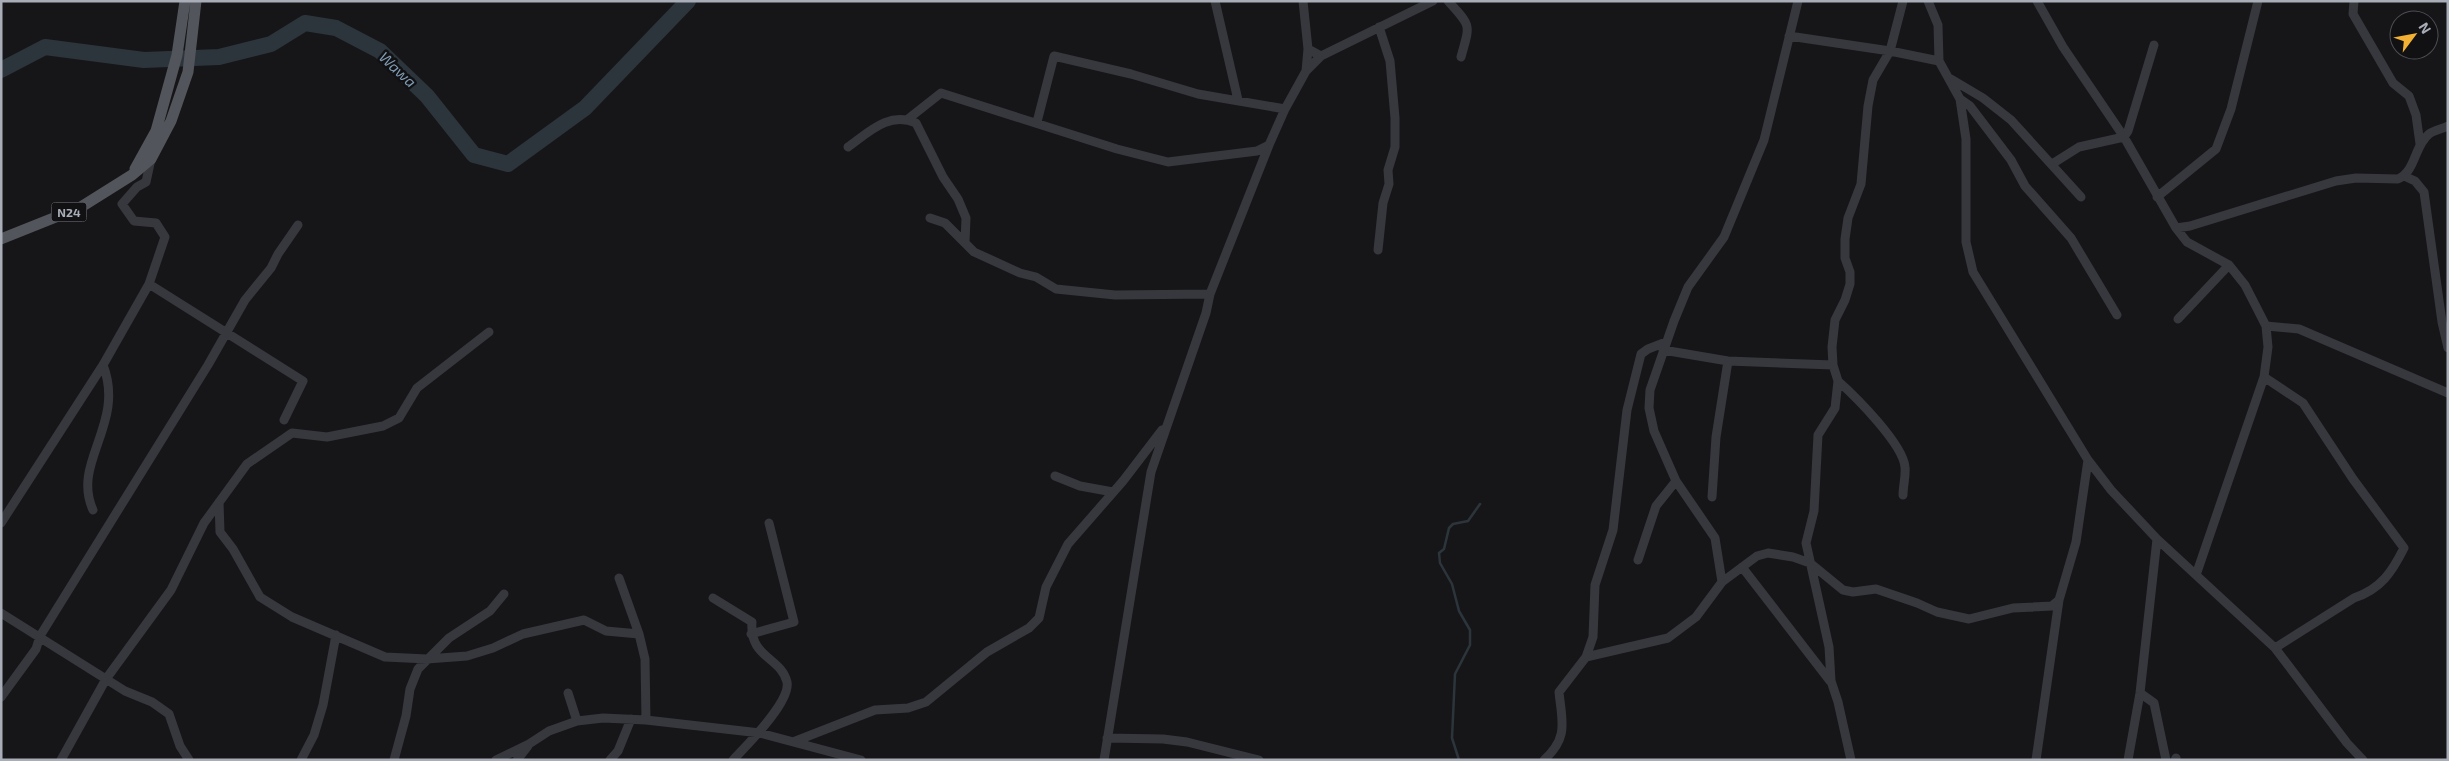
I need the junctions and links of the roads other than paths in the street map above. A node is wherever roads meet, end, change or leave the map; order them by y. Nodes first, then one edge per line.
1 (185, 1) edge
2 (196, 1) edge
3 (1215, 1) edge
4 (1303, 1) edge
5 (1433, 1) edge
6 (1448, 1) edge
7 (1798, 1) edge
8 (1903, 1) edge
9 (1928, 1) edge
10 (2037, 1) edge
11 (2258, 1) edge
12 (2354, 1) edge
13 (1379, 27) junction
14 (1789, 36) junction
15 (2154, 45) dead end
16 (1308, 49) junction
17 (1890, 51) junction
18 (1321, 56) junction
19 (1461, 57) dead end
20 (1939, 61) junction
21 (1306, 72) junction
22 (1950, 79) junction
23 (1960, 99) junction
24 (1238, 100) junction
25 (1285, 109) junction
26 (908, 119) junction
27 (1037, 122) junction
28 (2448, 126) edge
29 (2124, 137) junction
30 (2420, 144) junction
31 (1269, 146) junction
32 (848, 147) dead end
33 (151, 158) junction
34 (2052, 164) junction
35 (132, 175) junction
36 (2404, 176) junction
37 (2081, 197) dead end
38 (2157, 197) junction
39 (930, 218) dead end
40 (298, 226) dead end
41 (2176, 228) junction
42 (1, 239) edge
43 (965, 242) junction
44 (1378, 250) dead end
45 (2228, 265) junction
46 (149, 284) junction
47 (1210, 294) junction
48 (2117, 315) dead end
49 (2178, 319) dead end
50 (2266, 326) junction
51 (225, 332) junction
52 (489, 332) dead end
53 (1665, 346) junction
54 (2448, 348) edge
55 (1728, 361) junction
56 (103, 365) junction
57 (1833, 365) junction
58 (2264, 377) junction
59 (1838, 382) junction
60 (2448, 393) edge
61 (284, 420) dead end
62 (1166, 426) junction
63 (2088, 460) junction
64 (1055, 476) dead end
65 (1676, 482) junction
66 (1113, 492) junction
67 (1903, 495) dead end
68 (1712, 497) dead end
69 (220, 502) junction
70 (93, 510) dead end
71 (1, 523) edge
72 (769, 523) dead end
73 (2156, 539) junction
74 (1638, 560) dead end
75 (1810, 563) junction
76 (1742, 567) junction
77 (2196, 575) junction
78 (619, 578) dead end
79 (1722, 582) junction
80 (504, 594) dead end
81 (712, 598) dead end
82 (2059, 600) junction
83 (1, 612) edge
84 (336, 634) junction
85 (639, 634) junction
86 (751, 634) junction
87 (40, 636) junction
88 (2275, 648) junction
89 (1586, 657) junction
90 (427, 658) junction
91 (106, 679) junction
92 (1831, 681) junction
93 (568, 693) dead end
94 (2140, 693) junction
95 (2, 694) edge
96 (631, 719) junction
97 (577, 720) junction
98 (646, 720) junction
99 (760, 733) junction
100 (1108, 738) junction
101 (793, 742) junction
102 (529, 744) junction
103 (61, 760) edge
104 (189, 760) edge
105 (300, 760) edge
106 (394, 760) edge
107 (496, 760) edge
108 (517, 760) edge
109 (610, 760) edge
110 (733, 760) edge
111 (861, 760) edge
112 (1104, 760) edge
113 (1259, 760) edge
114 (1544, 760) edge
115 (1852, 760) edge
116 (2036, 760) edge
117 (2128, 760) edge
118 (2166, 760) edge
119 (2363, 760) edge

1 - 35 main road, N24
2 - 33 main road, N24
3 - 24 street
4 - 16 street
5 - 13 street
6 - 19 street
7 - 14 street
8 - 17 street
9 - 20 street
10 - 29 street
11 - 38 street
12 - 30 street
13 - 18 street
13 - 44 street
14 - 17 street
14 - 53 street
15 - 29 street
16 - 18 street
16 - 21 street
17 - 20 street
17 - 57 street
18 - 21 street
20 - 22 street
21 - 25 street
22 - 23 street
22 - 34 street
23 - 48 street
23 - 63 street
24 - 25 street
24 - 27 street
25 - 31 street
26 - 27 street
26 - 32 street
26 - 43 street
27 - 31 street
28 - 30 street
29 - 34 street
29 - 38 street
30 - 36 street
31 - 47 street
33 - 35 main road, N24
33 - 46 street
34 - 37 street
35 - 42 main road, N24
36 - 41 street
36 - 54 street
38 - 41 street
39 - 43 street
40 - 51 street
41 - 45 street
43 - 47 street
45 - 49 street
45 - 50 street
46 - 51 street
46 - 56 street
47 - 62 street
50 - 58 street
50 - 60 street
51 - 61 street
51 - 87 street
52 - 69 street
53 - 55 street
53 - 65 street
53 - 89 street
55 - 57 street
55 - 68 street
56 - 70 street
56 - 71 street
57 - 59 street
58 - 77 street
58 - 88 street
59 - 67 street
59 - 75 street
62 - 66 street
62 - 100 street
63 - 73 street
63 - 82 street
64 - 66 street
65 - 74 street
65 - 79 street
66 - 101 street
69 - 84 street
69 - 91 street
72 - 86 street
73 - 77 street
73 - 94 street
75 - 76 street
75 - 82 street
75 - 92 street
76 - 79 street
76 - 92 street
77 - 88 street
78 - 85 street
79 - 89 street
80 - 90 street
81 - 86 street
82 - 116 street
83 - 87 street
84 - 90 street
84 - 105 street
85 - 90 street
85 - 98 street
86 - 99 street
87 - 91 street
87 - 95 street
88 - 119 street
89 - 114 street
90 - 106 street
91 - 103 street
91 - 104 street
92 - 115 street
93 - 97 street
94 - 117 street
94 - 118 street
96 - 97 street
96 - 98 street
96 - 109 street
97 - 102 street
98 - 99 street
99 - 101 street
99 - 110 street
100 - 112 street
100 - 113 street
101 - 111 street
102 - 107 street
102 - 108 street

